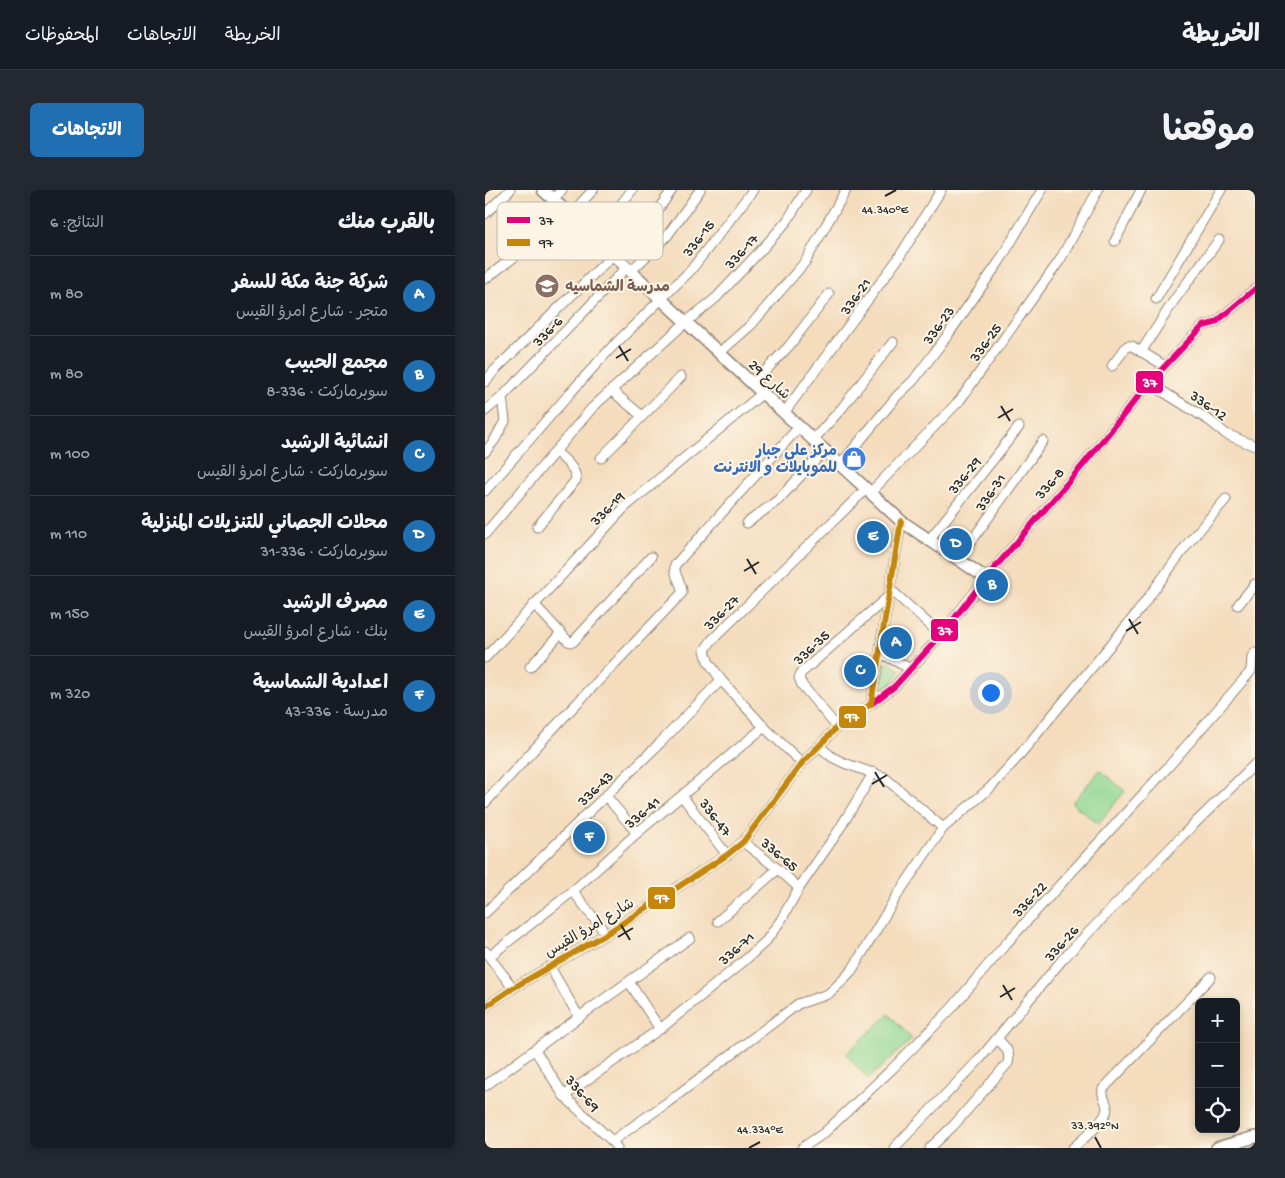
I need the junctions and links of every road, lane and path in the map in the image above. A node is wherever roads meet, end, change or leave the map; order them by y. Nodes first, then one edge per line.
1 (510, 190) edge
2 (543, 190) edge
3 (562, 190) edge
4 (593, 190) edge
5 (632, 190) edge
6 (672, 190) edge
7 (700, 190) edge
8 (753, 190) edge
9 (806, 190) edge
10 (846, 190) edge
11 (941, 190) edge
12 (1042, 190) edge
13 (1098, 190) edge
14 (1141, 190) edge
15 (1221, 190) edge
16 (553, 199) junction
17 (497, 202) edge
18 (498, 202) edge
19 (556, 202) edge
20 (582, 202) edge
21 (623, 202) edge
22 (663, 203) edge
23 (485, 214) edge
24 (663, 239) edge
25 (1219, 240) dead end
26 (1115, 241) dead end
27 (510, 260) edge
28 (611, 260) edge
29 (619, 260) edge
30 (639, 260) edge
31 (629, 269) junction
32 (485, 279) edge
33 (1255, 289) edge
34 (829, 294) dead end
35 (660, 298) junction
36 (1156, 300) dead end
37 (686, 322) junction
38 (893, 342) dead end
39 (1141, 352) junction
40 (719, 353) junction
41 (1112, 366) dead end
42 (1165, 366) junction
43 (681, 377) dead end
44 (485, 382) edge
45 (1149, 383) junction
46 (753, 384) junction
47 (611, 390) junction
48 (763, 393) junction
49 (502, 397) junction
50 (485, 410) edge
51 (785, 413) junction
52 (642, 416) junction
53 (799, 427) junction
54 (1019, 427) dead end
55 (813, 440) junction
56 (1043, 441) dead end
57 (1255, 446) edge
58 (555, 451) junction
59 (824, 451) junction
60 (485, 452) edge
61 (601, 458) dead end
62 (840, 465) junction
63 (485, 491) edge
64 (868, 491) junction
65 (1226, 499) dead end
66 (901, 521) junction
67 (747, 523) dead end
68 (537, 527) dead end
69 (485, 534) edge
70 (929, 540) junction
71 (651, 557) dead end
72 (959, 560) junction
73 (986, 578) junction
74 (1255, 584) edge
75 (890, 592) junction
76 (534, 604) junction
77 (1238, 604) dead end
78 (561, 633) junction
79 (941, 635) junction
80 (880, 653) junction
81 (1255, 653) edge
82 (485, 658) edge
83 (530, 667) dead end
84 (911, 669) junction
85 (721, 680) junction
86 (871, 704) junction
87 (764, 726) junction
88 (837, 728) junction
89 (819, 746) junction
90 (802, 763) junction
91 (1255, 764) edge
92 (874, 772) junction
93 (606, 796) junction
94 (683, 796) junction
95 (485, 803) edge
96 (943, 828) junction
97 (637, 833) junction
98 (743, 842) junction
99 (727, 855) junction
100 (778, 869) junction
101 (799, 888) junction
102 (573, 891) junction
103 (485, 913) edge
104 (718, 922) dead end
105 (606, 934) junction
106 (690, 938) dead end
107 (487, 953) edge
108 (550, 967) junction
109 (1211, 977) dead end
110 (629, 982) junction
111 (513, 988) junction
112 (485, 1007) edge
113 (579, 1017) junction
114 (660, 1029) junction
115 (997, 1039) junction
116 (535, 1050) junction
117 (486, 1083) edge
118 (564, 1096) junction
119 (1255, 1137) edge
120 (614, 1144) edge
121 (802, 1148) edge
122 (894, 1148) edge
123 (930, 1148) edge
124 (1073, 1148) edge
125 (1217, 1148) edge

1 - 18 street
2 - 16 street, شارع 29
3 - 16 street
4 - 20 street
5 - 21 street
6 - 22 street
7 - 24 street, 336-6
8 - 35 street, 336-15
9 - 37 street, 336-17
10 - 40 street
11 - 51 street, 336-21
12 - 62 street, 336-23
13 - 64 street, 336-25
14 - 26 street
15 - 36 street
16 - 19 street, شارع 29
17 - 23 street
25 - 39 street
27 - 32 street
28 - 44 street
29 - 31 street, شارع 29
30 - 31 street, 336-6
31 - 35 street, شارع 29
31 - 49 street, 336-6
33 - 42 street, 336-8
34 - 46 street
35 - 37 street, شارع 29
35 - 63 street, 336-15
37 - 40 street, شارع 29
37 - 47 street
38 - 55 street
39 - 41 street
39 - 42 street
40 - 46 street, شارع 29
42 - 45 street, 336-8
43 - 52 street
45 - 57 street, 336-12
45 - 73 street, 336-8
46 - 48 street, شارع 29
47 - 52 street
47 - 58 street
48 - 51 street, شارع 29
48 - 76 street, 336-19
49 - 50 street, 336-6
49 - 60 street
51 - 53 street, شارع 29
52 - 61 street
53 - 55 street, شارع 29
53 - 95 street
54 - 70 street, 336-29
55 - 59 street, شارع 29
56 - 72 street, 336-31
58 - 68 street
58 - 69 street
59 - 62 street, شارع 29
59 - 67 street
62 - 64 street, شارع 29
64 - 66 street, شارع 29
64 - 85 street, 336-27
65 - 96 street
66 - 70 street, شارع 29
66 - 75 street
70 - 72 street, شارع 29
71 - 78 street
72 - 73 street, شارع 29
73 - 79 street, 336-8
74 - 77 street
75 - 79 street
75 - 80 street
75 - 88 street, 336-35
76 - 78 street
76 - 82 street, 336-19
78 - 83 street
79 - 84 street, 336-8
80 - 84 street
80 - 86 street
81 - 121 street, 336-22
84 - 86 street, 336-8
85 - 87 street, 336-27
85 - 93 street, 336-43
86 - 88 street, شارع امرؤ القيس
87 - 90 street, 336-27
87 - 94 street, 336-41
88 - 89 street, شارع امرؤ القيس
89 - 90 street, شارع امرؤ القيس
89 - 92 street
90 - 98 street, شارع امرؤ القيس
91 - 115 street, 336-26
92 - 96 street
92 - 101 street, 336-71
93 - 97 street
93 - 103 street, 336-43
94 - 97 street, 336-41
94 - 99 street, 336-47
96 - 120 street
97 - 102 street, 336-41
98 - 99 street, شارع امرؤ القيس
98 - 100 street, 336-65
99 - 105 street, شارع امرؤ القيس
100 - 101 street, 336-65
100 - 104 street
101 - 114 street, 336-71
102 - 105 street
102 - 107 street, 336-41
105 - 108 street, شارع امرؤ القيس
106 - 110 street
107 - 111 street
108 - 111 street, شارع امرؤ القيس
108 - 113 street
109 - 124 street
110 - 113 street
110 - 114 street
111 - 112 street, شارع امرؤ القيس
113 - 116 street
114 - 118 street, 336-71
115 - 122 street, 336-26
115 - 123 street
116 - 117 street
116 - 118 street, 336-69
118 - 120 street, 336-69
119 - 125 street

